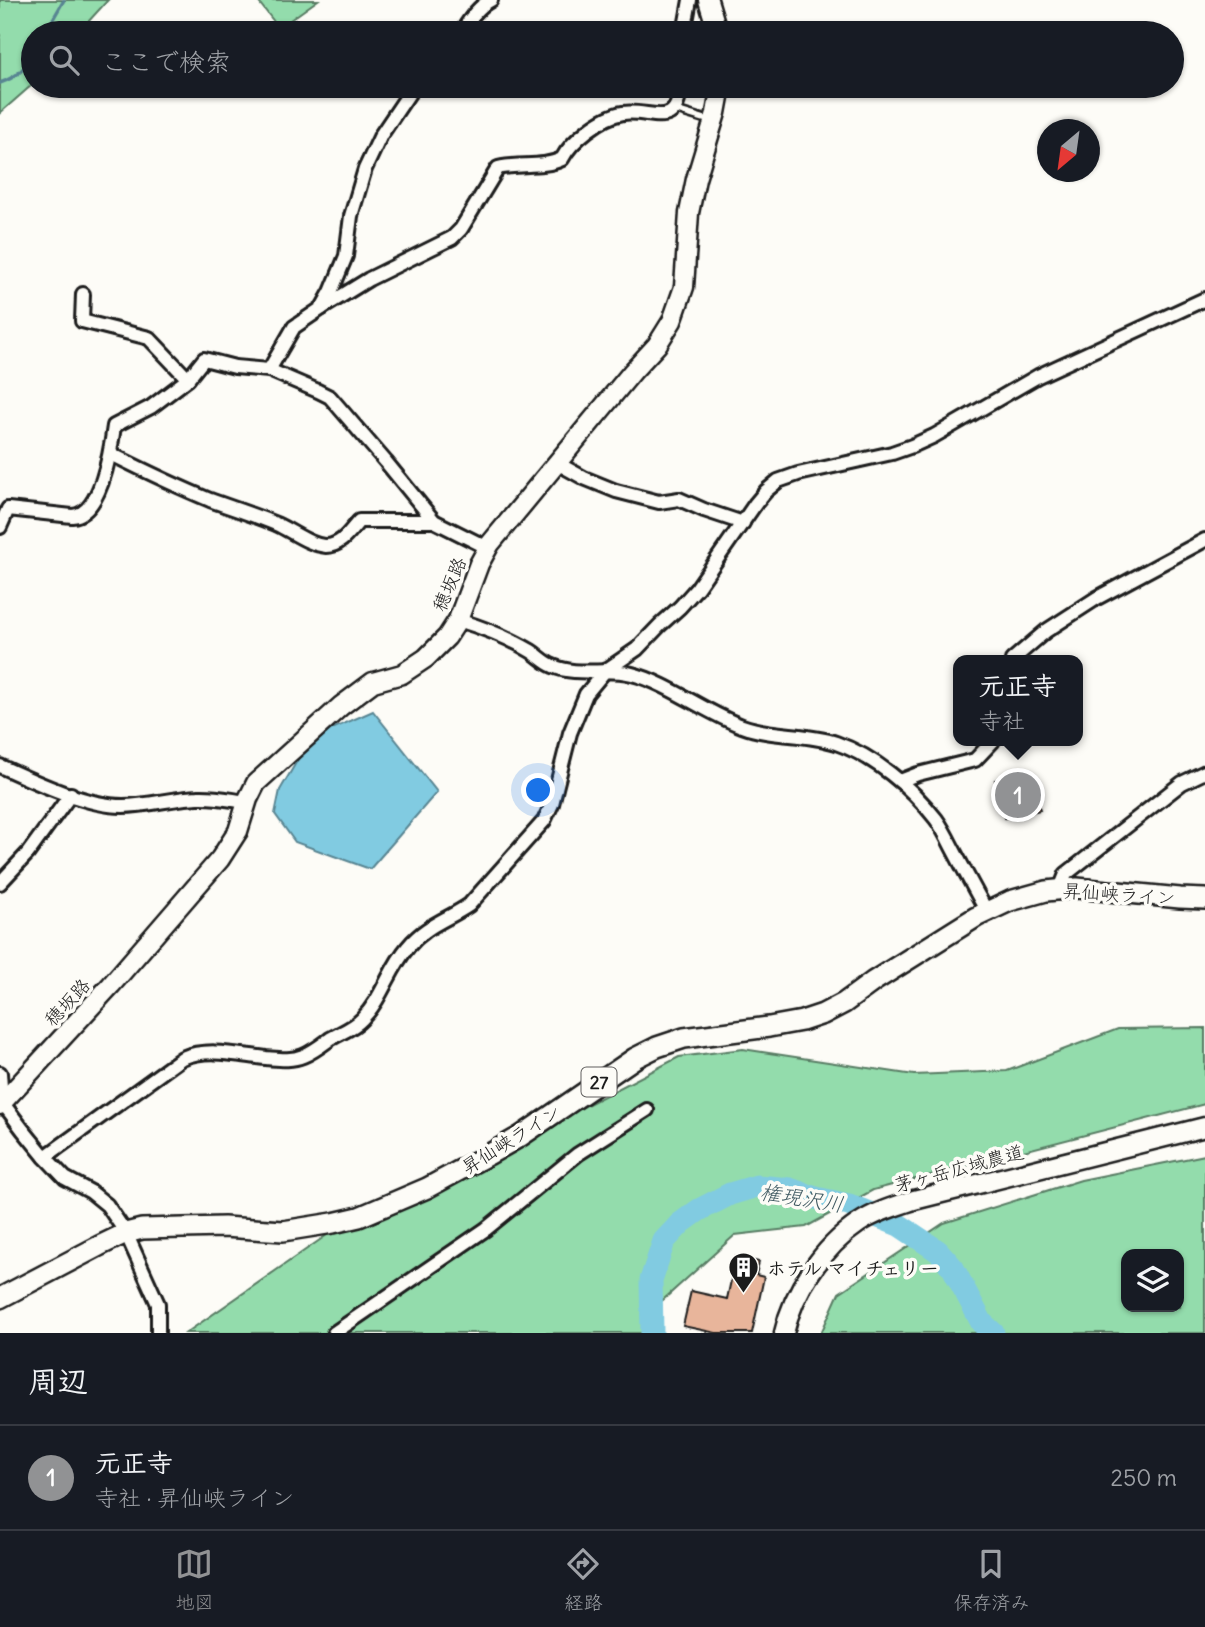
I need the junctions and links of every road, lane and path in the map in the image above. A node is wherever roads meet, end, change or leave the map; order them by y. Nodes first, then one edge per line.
1 (491, 0) edge
2 (690, 0) edge
3 (708, 0) edge
4 (470, 21) edge
5 (686, 21) edge
6 (714, 21) edge
7 (405, 98) edge
8 (679, 98) edge
9 (718, 98) edge
10 (673, 110) junction
11 (713, 121) junction
12 (83, 294) dead end
13 (1205, 299) edge
14 (322, 308) junction
15 (269, 370) junction
16 (188, 379) junction
17 (111, 454) junction
18 (557, 463) junction
19 (433, 521) junction
20 (1, 522) edge
21 (743, 523) junction
22 (1205, 540) edge
23 (488, 548) junction
24 (458, 620) junction
25 (1018, 655) edge
26 (605, 671) junction
27 (988, 746) edge
28 (0, 765) edge
29 (1205, 772) edge
30 (900, 781) junction
31 (71, 794) junction
32 (247, 802) junction
33 (0, 883) edge
34 (1060, 889) junction
35 (1205, 899) edge
36 (987, 912) junction
37 (0, 1073) edge
38 (1, 1104) edge
39 (647, 1110) dead end
40 (1205, 1127) edge
41 (45, 1157) junction
42 (126, 1233) junction
43 (0, 1298) edge
44 (158, 1333) edge
45 (334, 1333) edge
46 (784, 1333) edge

1 - 4 street
2 - 5 street
3 - 6 main road
7 - 14 street
8 - 10 street
9 - 11 main road, 穂坂路
10 - 11 lane
10 - 14 street
11 - 18 main road, 穂坂路
12 - 16 street
13 - 21 street
14 - 15 street
15 - 16 street
15 - 19 street
16 - 17 street
17 - 19 street
17 - 20 street
18 - 21 street
18 - 23 main road, 穂坂路
19 - 23 street
21 - 26 street
22 - 25 street
23 - 24 main road, 穂坂路
24 - 26 street
24 - 32 main road, 穂坂路
26 - 30 street
26 - 41 street
27 - 30 street
28 - 31 street
29 - 34 street
30 - 36 street
31 - 32 street
31 - 33 street
32 - 38 main road, 穂坂路
34 - 35 main road, 昇仙峡ライン / 27
34 - 36 main road, 昇仙峡ライン / 27
36 - 42 main road, 昇仙峡ライン / 27
37 - 38 street
38 - 41 street
39 - 45 street
40 - 46 main road, 茅ヶ岳広域農道
41 - 42 street
42 - 43 main road, 昇仙峡ライン / 27
42 - 44 street

